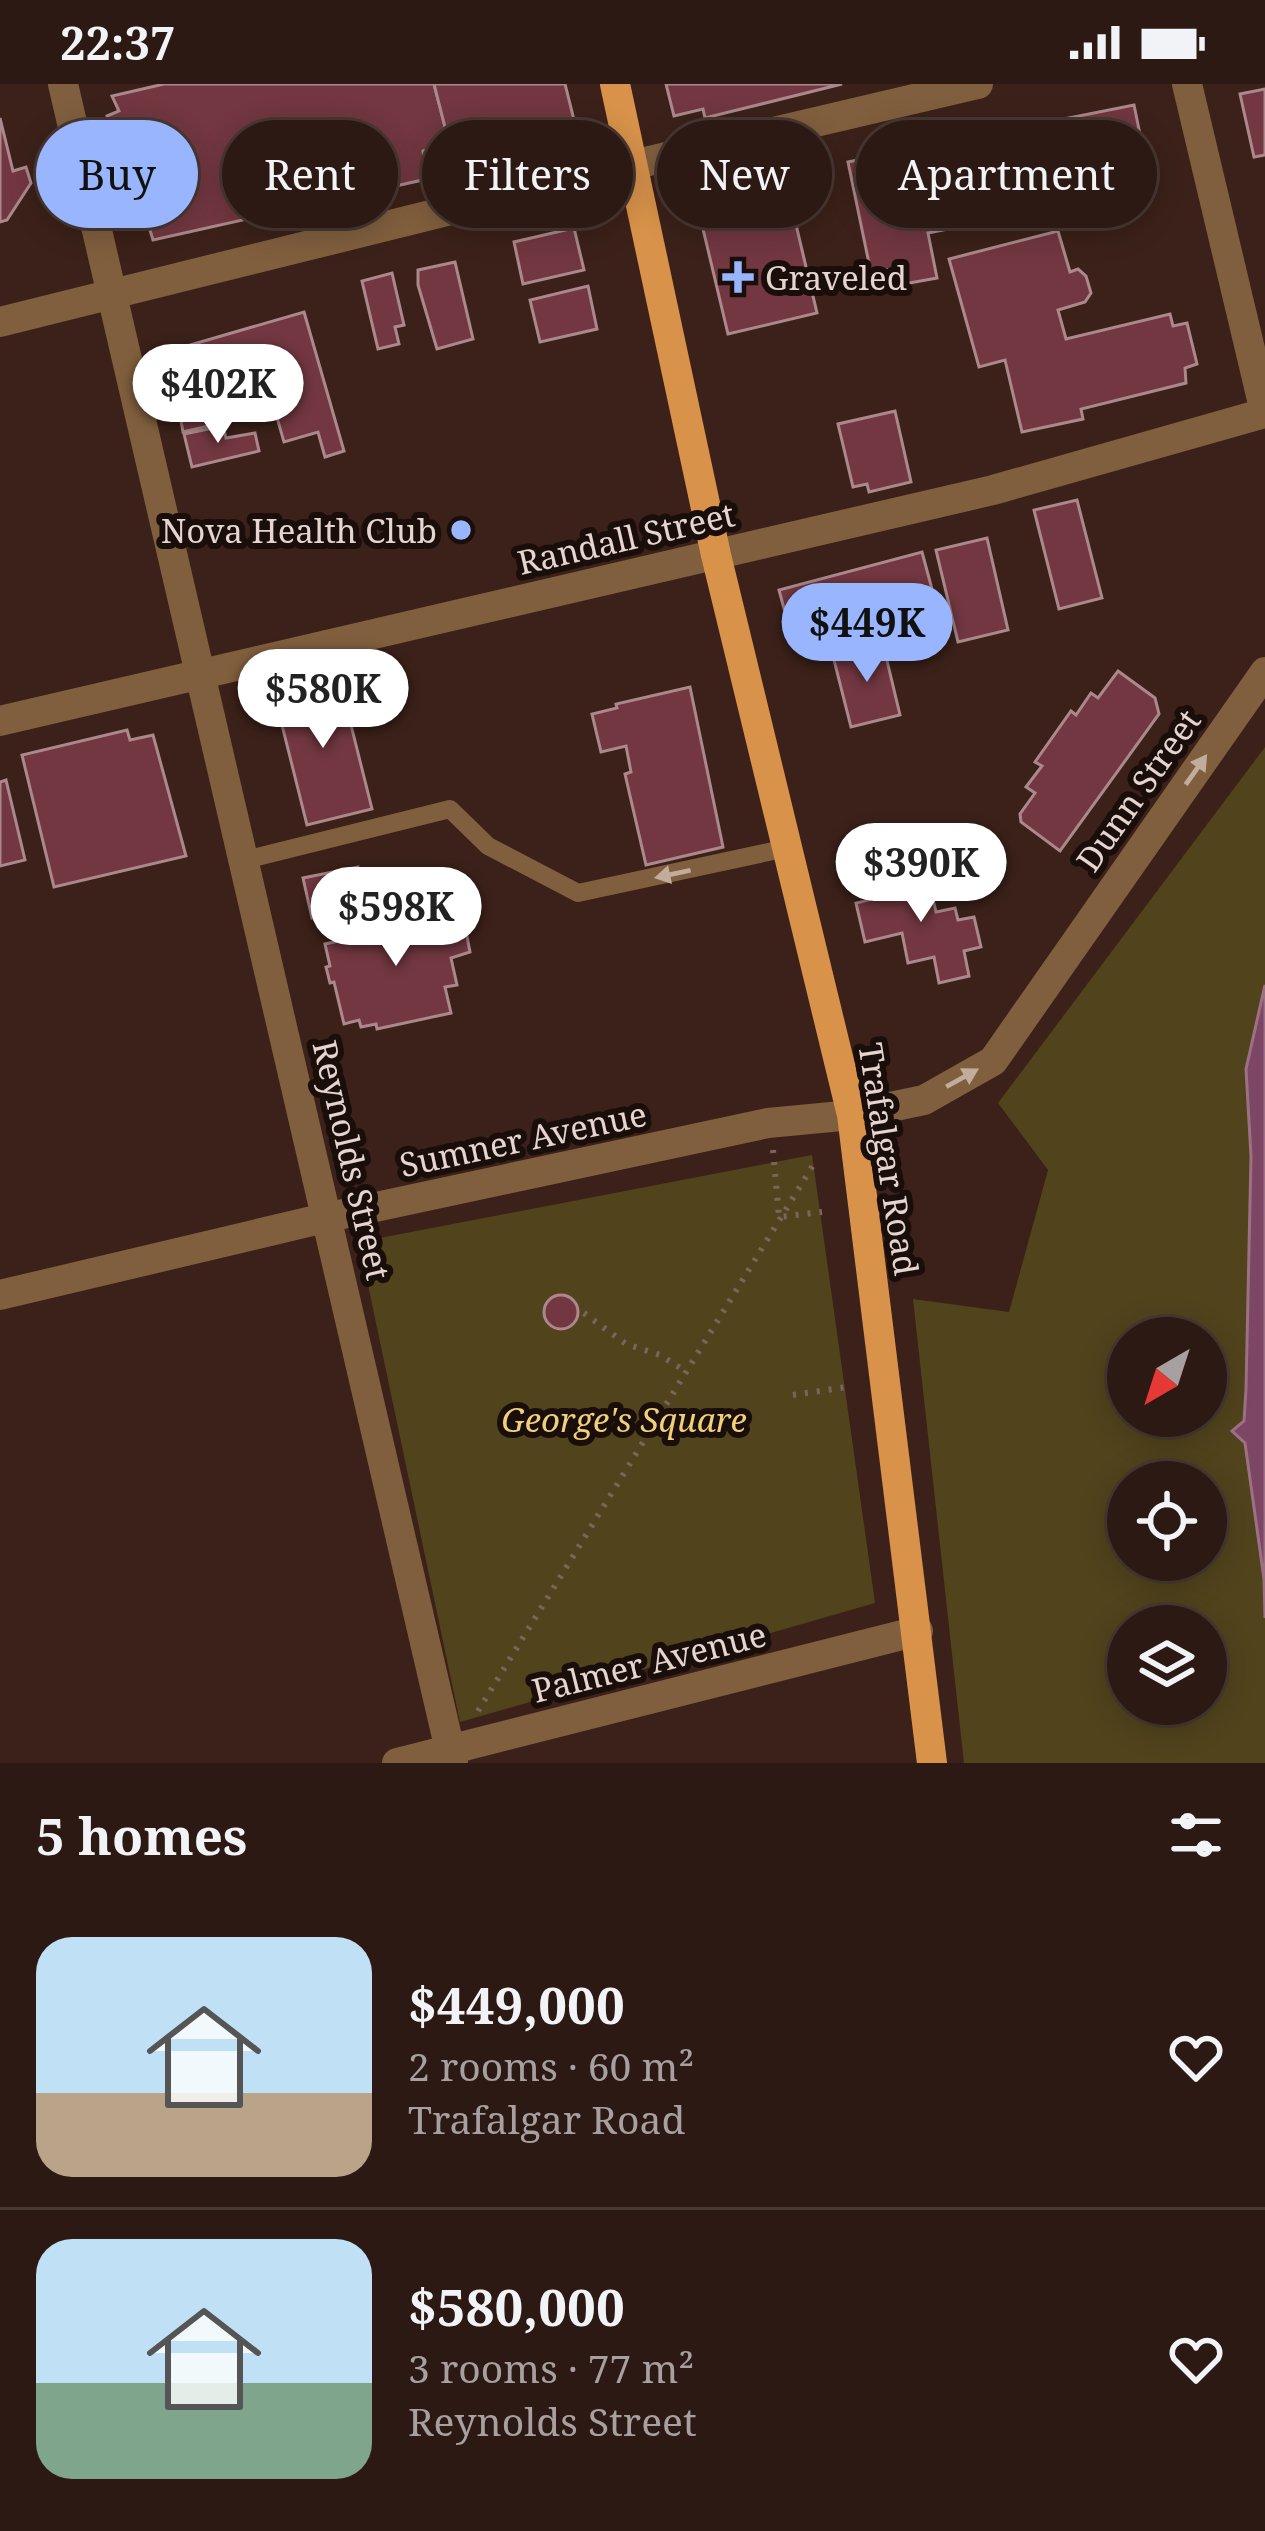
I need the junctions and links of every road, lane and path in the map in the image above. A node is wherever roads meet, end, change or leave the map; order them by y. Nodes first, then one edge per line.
1 (63, 84) edge
2 (616, 84) edge
3 (978, 84) edge
4 (1187, 84) edge
5 (623, 120) edge
6 (633, 165) edge
7 (633, 170) edge
8 (422, 218) edge
9 (111, 296) junction
10 (0, 322) edge
11 (1265, 412) edge
12 (716, 555) junction
13 (1265, 672) edge
14 (201, 674) junction
15 (0, 721) edge
16 (787, 848) junction
17 (244, 860) junction
18 (852, 1115) junction
19 (769, 1123) junction
20 (815, 1162) dead end
21 (822, 1212) dead end
22 (329, 1217) junction
23 (779, 1217) junction
24 (0, 1295) edge
25 (584, 1313) dead end
26 (685, 1371) junction
27 (847, 1387) dead end
28 (793, 1395) dead end
29 (918, 1631) junction
30 (452, 1757) edge
31 (397, 1763) edge
32 (932, 1763) edge

1 - 9 street, Reynolds Street
2 - 5 main road, Trafalgar Road
3 - 6 street
4 - 11 street
7 - 12 main road, Trafalgar Road
8 - 9 street
9 - 10 street
9 - 14 street, Reynolds Street
11 - 12 street, Randall Street
12 - 14 street, Randall Street
12 - 16 main road, Trafalgar Road
18 -> 13 street, Dunn Street
14 - 15 street, Randall Street
14 - 17 street, Reynolds Street
16 -> 17 lane
16 - 18 main road, Trafalgar Road
17 - 22 street, Reynolds Street
18 - 19 street, Sumner Avenue
18 - 29 main road, Trafalgar Road
19 - 22 street, Sumner Avenue
19 - 23 path
20 - 23 path
21 - 23 path
22 - 24 street, Sumner Avenue
22 - 30 street, Reynolds Street
23 - 26 path
25 - 26 path
26 - 30 path
27 - 28 path
29 - 30 street, Palmer Avenue
29 - 32 main road, Trafalgar Road
30 - 31 street, Palmer Avenue

